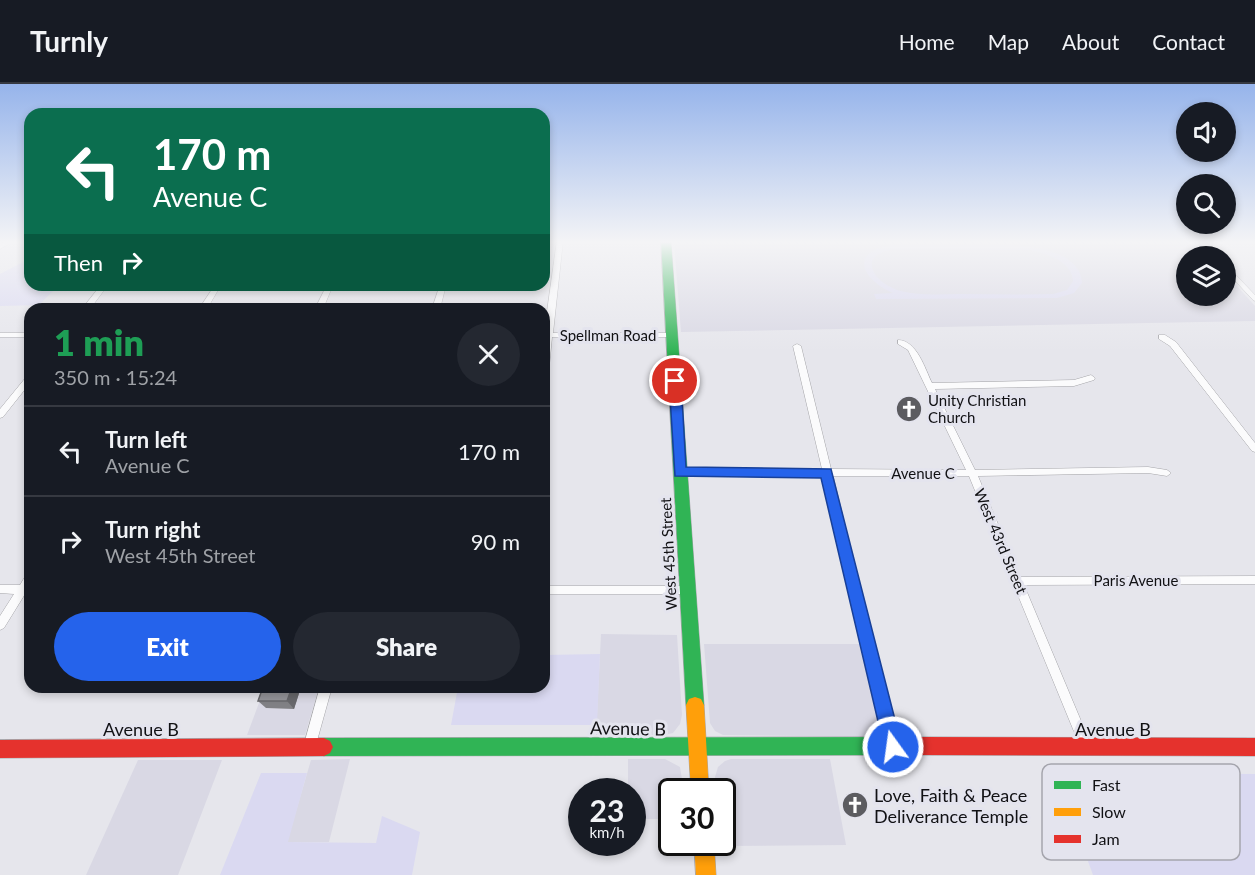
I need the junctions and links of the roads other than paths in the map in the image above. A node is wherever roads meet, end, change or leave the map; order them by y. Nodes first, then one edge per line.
1 (555, 278) edge
2 (668, 278) edge
3 (1236, 279) edge
4 (100, 291) edge
5 (1255, 299) edge
6 (91, 303) edge
7 (550, 313) edge
8 (0, 335) edge
9 (24, 335) edge
10 (550, 335) edge
11 (672, 335) junction
12 (1162, 337) dead end
13 (901, 342) dead end
14 (797, 346) dead end
15 (1090, 378) dead end
16 (24, 385) edge
17 (930, 386) junction
18 (0, 415) edge
19 (1255, 449) edge
20 (680, 472) junction
21 (826, 472) junction
22 (972, 473) junction
23 (1167, 473) dead end
24 (1255, 580) edge
25 (1017, 581) junction
26 (0, 590) edge
27 (24, 590) edge
28 (550, 590) edge
29 (687, 590) junction
30 (24, 593) edge
31 (0, 625) edge
32 (324, 693) edge
33 (697, 747) junction
34 (893, 747) junction
35 (1086, 747) junction
36 (1255, 747) edge
37 (0, 748) edge
38 (309, 748) junction
39 (699, 778) edge
40 (705, 856) edge
41 (706, 875) edge

1 - 7 street
2 - 11 main road, West 45th Street
3 - 5 street
4 - 6 street
8 - 9 street
10 - 11 street, Spellman Road
11 - 20 main road, West 45th Street
12 - 19 street
13 - 17 street, West 43rd Street
14 - 21 street
15 - 17 street
16 - 18 street
17 - 22 street, West 43rd Street
20 - 21 street, Avenue C
20 - 29 main road, West 45th Street
21 - 22 street, Avenue C
21 - 34 street
22 - 23 street, Avenue C
22 - 25 street, West 43rd Street
24 - 25 street, Paris Avenue
25 - 35 street, West 43rd Street
26 - 27 street
28 - 29 street
29 - 33 main road, West 45th Street
30 - 31 street
32 - 38 street
33 - 34 main road, Avenue B
33 - 38 main road, Avenue B
33 - 39 main road, West 45th Street
34 - 35 main road, Avenue B
35 - 36 main road, Avenue B
37 - 38 main road, Avenue B
40 - 41 main road

